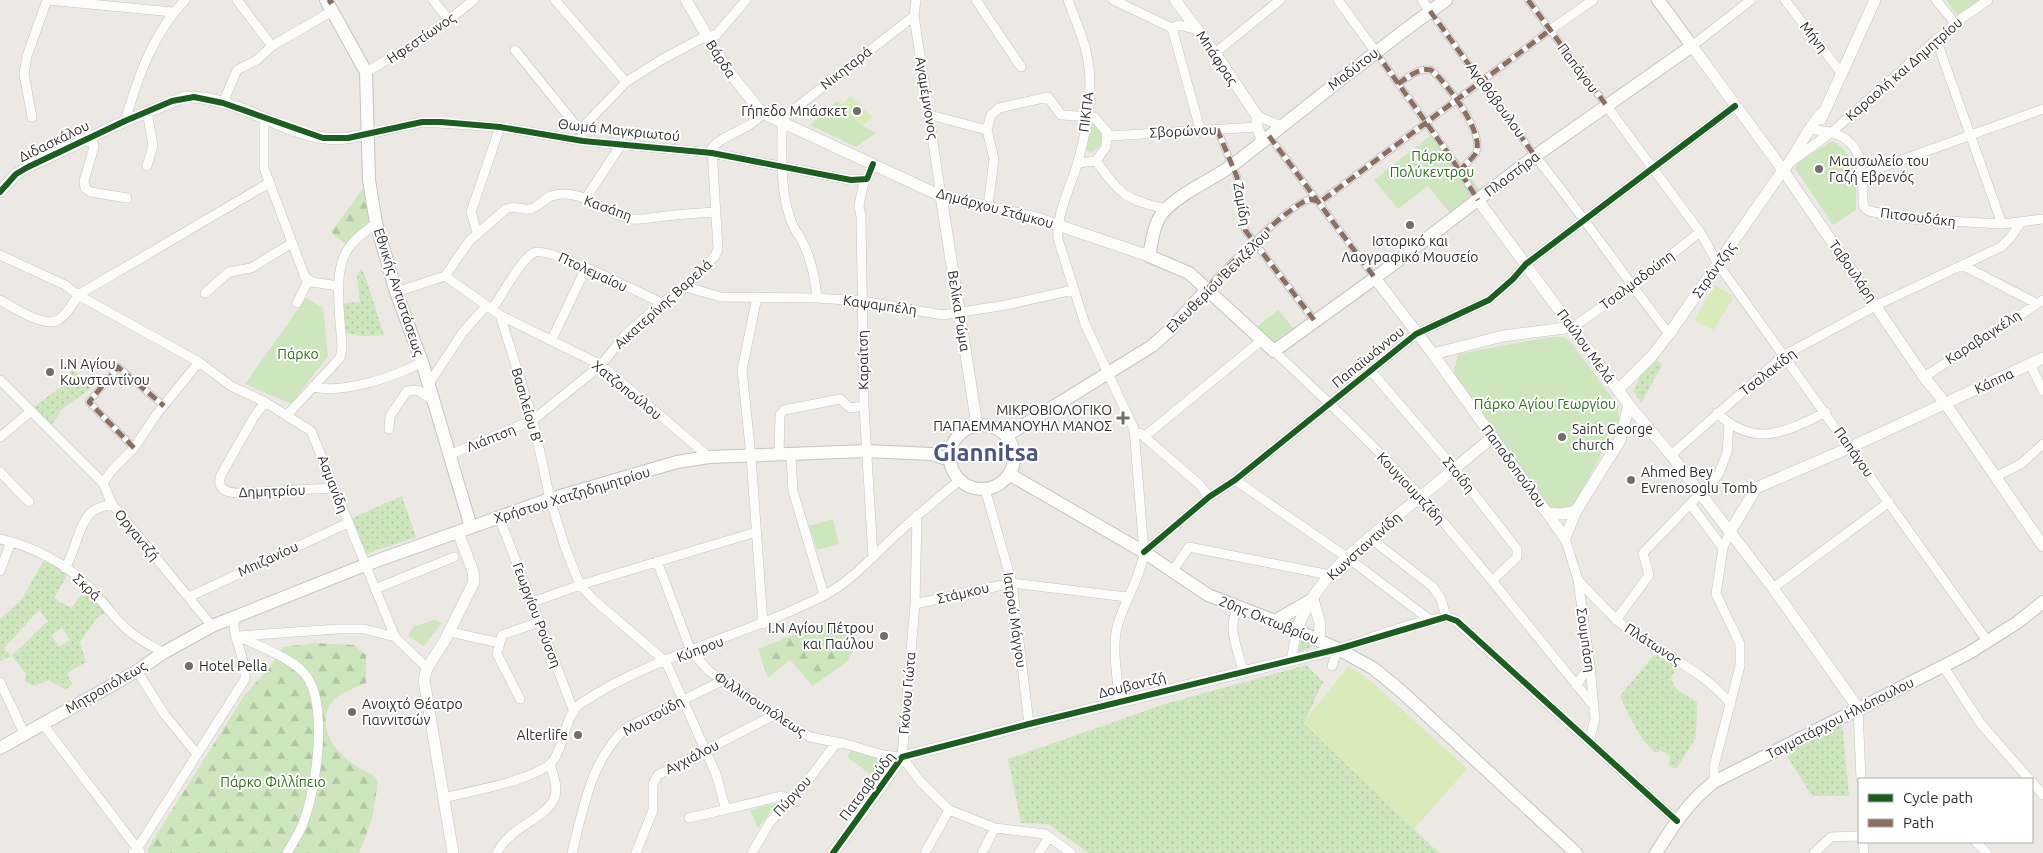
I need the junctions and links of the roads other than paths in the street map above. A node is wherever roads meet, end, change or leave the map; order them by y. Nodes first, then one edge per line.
1 (47, 0) edge
2 (185, 0) edge
3 (237, 0) edge
4 (433, 0) edge
5 (474, 0) edge
6 (555, 0) edge
7 (686, 0) edge
8 (746, 0) edge
9 (916, 0) edge
10 (976, 0) edge
11 (1068, 0) edge
12 (1113, 0) edge
13 (1175, 0) edge
14 (1280, 0) edge
15 (1338, 0) edge
16 (1422, 0) edge
17 (1446, 0) edge
18 (1528, 0) edge
19 (1593, 0) edge
20 (1658, 0) edge
21 (1751, 0) edge
22 (1785, 0) edge
23 (1875, 0) edge
24 (1936, 0) edge
25 (1988, 0) edge
26 (74, 2) edge
27 (105, 3) edge
28 (330, 4) edge
29 (1430, 11) junction
30 (173, 12) junction
31 (914, 16) junction
32 (449, 20) junction
33 (1955, 23) junction
34 (1172, 28) junction
35 (1198, 30) junction
36 (1550, 30) junction
37 (707, 38) junction
38 (1936, 39) junction
39 (272, 46) junction
40 (1692, 46) junction
41 (515, 50) dead end
42 (1375, 51) junction
43 (1215, 53) junction
44 (1021, 67) dead end
45 (366, 72) junction
46 (1842, 74) junction
47 (1483, 81) junction
48 (626, 82) junction
49 (1398, 84) junction
50 (1456, 101) junction
51 (223, 103) junction
52 (1606, 105) junction
53 (1735, 106) junction
54 (2043, 108) edge
55 (146, 112) junction
56 (1823, 112) junction
57 (762, 113) junction
58 (1087, 115) junction
59 (930, 116) junction
60 (32, 117) dead end
61 (264, 117) junction
62 (125, 120) junction
63 (779, 121) junction
64 (1257, 122) junction
65 (1426, 122) junction
66 (1280, 126) junction
67 (500, 127) junction
68 (1200, 129) junction
69 (1218, 129) junction
70 (987, 130) junction
71 (1832, 131) junction
72 (368, 134) junction
73 (1819, 135) junction
74 (1971, 135) junction
75 (1108, 136) junction
76 (583, 137) junction
77 (1266, 139) junction
78 (84, 140) junction
79 (622, 143) junction
80 (1802, 144) junction
81 (712, 153) junction
82 (1535, 156) junction
83 (1096, 161) junction
84 (1792, 161) junction
85 (1078, 163) junction
86 (874, 164) junction
87 (1233, 165) junction
88 (147, 166) dead end
89 (782, 166) junction
90 (1652, 168) junction
91 (1460, 170) junction
92 (1783, 170) junction
93 (1863, 174) junction
94 (865, 180) junction
95 (269, 183) junction
96 (0, 192) edge
97 (942, 196) junction
98 (127, 198) dead end
99 (586, 198) junction
100 (1478, 200) junction
101 (1320, 202) junction
102 (988, 207) junction
103 (1166, 209) junction
104 (716, 212) junction
105 (1586, 219) junction
106 (2043, 219) edge
107 (2021, 222) junction
108 (376, 223) junction
109 (1058, 224) junction
110 (2002, 224) junction
111 (478, 232) junction
112 (1700, 232) junction
113 (1254, 242) junction
114 (292, 243) junction
115 (0, 255) edge
116 (1149, 256) junction
117 (1526, 264) junction
118 (1718, 264) junction
119 (1962, 265) junction
120 (586, 268) junction
121 (445, 276) junction
122 (1375, 278) junction
123 (308, 281) junction
124 (338, 286) junction
125 (1632, 286) junction
126 (686, 287) junction
127 (1208, 288) junction
128 (1073, 290) junction
129 (396, 292) junction
130 (206, 293) dead end
131 (78, 295) junction
132 (757, 297) junction
133 (817, 298) junction
134 (0, 300) edge
135 (862, 301) junction
136 (2039, 301) edge
137 (297, 303) dead end
138 (662, 303) junction
139 (1877, 305) junction
140 (493, 310) junction
141 (959, 314) junction
142 (1314, 320) junction
143 (1572, 327) junction
144 (1416, 334) junction
145 (1669, 334) junction
146 (552, 339) junction
147 (1262, 340) junction
148 (1274, 351) junction
149 (1433, 354) junction
150 (1783, 356) junction
151 (2043, 358) edge
152 (199, 362) junction
153 (422, 362) junction
154 (2030, 364) junction
155 (601, 365) junction
156 (1371, 371) junction
157 (1109, 374) junction
158 (1924, 377) junction
159 (0, 380) edge
160 (428, 385) junction
161 (313, 387) junction
162 (1618, 390) junction
163 (2043, 391) edge
164 (432, 400) junction
165 (265, 402) junction
166 (1945, 403) junction
167 (1330, 404) junction
168 (1629, 405) junction
169 (164, 406) junction
170 (864, 406) junction
171 (32, 411) junction
172 (1826, 412) junction
173 (1717, 413) junction
174 (287, 415) junction
175 (533, 420) junction
176 (1729, 424) junction
177 (977, 425) junction
178 (388, 429) dead end
179 (1134, 429) junction
180 (1006, 436) junction
181 (1145, 436) junction
182 (0, 437) edge
183 (1493, 437) junction
184 (2043, 444) edge
185 (1851, 447) junction
186 (134, 448) junction
187 (866, 451) junction
188 (450, 455) junction
189 (785, 455) junction
190 (1671, 455) junction
191 (751, 456) junction
192 (709, 457) junction
193 (950, 460) junction
194 (1454, 468) junction
195 (0, 472) edge
196 (1009, 474) junction
197 (1995, 477) junction
198 (960, 480) junction
199 (1235, 480) junction
200 (103, 483) junction
201 (333, 488) junction
202 (985, 489) junction
203 (1700, 494) junction
204 (1209, 497) junction
205 (1421, 497) junction
206 (550, 500) junction
207 (29, 502) dead end
208 (1889, 502) junction
209 (112, 504) junction
210 (1691, 505) junction
211 (1576, 511) junction
212 (1548, 512) junction
213 (917, 515) junction
214 (499, 517) junction
215 (348, 523) junction
216 (472, 527) junction
217 (458, 532) junction
218 (756, 532) junction
219 (1730, 532) junction
220 (1370, 538) junction
221 (1564, 538) junction
222 (0, 540) edge
223 (11, 542) junction
224 (2043, 546) edge
225 (1723, 548) junction
226 (1144, 552) junction
227 (454, 557) dead end
228 (873, 557) junction
229 (1348, 558) junction
230 (658, 561) junction
231 (364, 565) junction
232 (65, 568) junction
233 (0, 572) edge
234 (1172, 572) junction
235 (1330, 575) junction
236 (1493, 580) junction
237 (1578, 580) junction
238 (1012, 583) junction
239 (580, 585) junction
240 (1773, 588) junction
241 (375, 589) junction
242 (824, 595) junction
243 (189, 597) junction
244 (1127, 597) junction
245 (1312, 599) junction
246 (533, 602) junction
247 (915, 604) junction
248 (2042, 604) edge
249 (1239, 608) junction
250 (1446, 616) junction
251 (235, 618) junction
252 (1430, 620) junction
253 (1616, 620) junction
254 (1275, 621) junction
255 (539, 622) junction
256 (763, 624) junction
257 (212, 626) junction
258 (1297, 630) junction
259 (450, 632) junction
260 (237, 636) junction
261 (395, 637) junction
262 (1319, 640) junction
263 (1988, 642) junction
264 (500, 643) junction
265 (1338, 649) junction
266 (691, 651) junction
267 (163, 653) junction
268 (1291, 660) junction
269 (666, 662) junction
270 (1332, 666) dead end
271 (1590, 666) junction
272 (1943, 666) junction
273 (427, 668) junction
274 (138, 670) junction
275 (1243, 671) junction
276 (722, 681) junction
277 (0, 682) edge
278 (1576, 685) junction
279 (684, 699) junction
280 (520, 700) dead end
281 (1119, 701) junction
282 (1731, 704) junction
283 (1594, 706) junction
284 (1858, 708) junction
285 (574, 712) junction
286 (774, 715) junction
287 (42, 723) junction
288 (1029, 724) junction
289 (24, 733) junction
290 (837, 742) junction
291 (1589, 742) junction
292 (0, 748) edge
293 (932, 748) joint
294 (706, 750) junction
295 (196, 753) junction
296 (902, 757) junction
297 (550, 764) junction
298 (1861, 778) edge
299 (2028, 778) edge
300 (1714, 782) junction
301 (2033, 783) edge
302 (2043, 794) edge
303 (443, 798) junction
304 (789, 799) junction
305 (726, 810) junction
306 (949, 810) junction
307 (689, 818) dead end
308 (1677, 821) junction
309 (995, 828) junction
310 (1050, 836) junction
311 (1858, 836) edge
312 (1977, 843) edge
313 (755, 851) edge
314 (137, 852) edge
315 (287, 853) edge
316 (452, 853) edge
317 (497, 853) edge
318 (572, 853) edge
319 (636, 853) edge
320 (833, 853) edge
321 (925, 853) edge
322 (982, 853) edge
323 (1039, 853) edge
324 (1071, 853) edge
325 (1576, 853) edge
326 (1656, 853) edge
327 (1814, 853) edge
328 (1986, 853) edge

1 - 26 street
1 - 60 street
2 - 30 street
3 - 39 street
4 - 32 street
5 - 32 street, Ηφεστίωνος
6 - 48 street
7 - 37 street, Βάρδα
8 - 37 street
9 - 31 street, Αγαμέμνονος
10 - 44 street
11 - 58 street, ΠΙΚΠΑ
12 - 34 street
13 - 35 street, Μπάφρας
14 - 43 street
15 - 42 street
16 - 29 street
17 - 29 main road, Μαδύτου
18 - 36 street, Παπάγου
19 - 36 street, Ελευθερίου Βενιζέλου
20 - 40 main road, Ταβουλάρη
21 - 40 street, Πλαστήρα
22 - 46 street, Μήνη
23 - 46 street, Στράντζης
24 - 33 street
25 - 33 street, Καραολή και Δημητρίου
26 - 27 street
27 - 30 street
28 - 39 street
28 - 45 main road, Εθνικής Αντιστάσεως
29 - 42 main road, Μαδύτου
29 - 47 street, Αγαθόβουλου
30 - 62 street
31 - 59 street, Αγαμέμνονος
31 - 63 street, Νικηταρά
32 - 45 street, Ηφεστίωνος
33 - 38 street, Καραολή και Δημητρίου
34 - 35 street
34 - 68 street
35 - 43 street, Μπάφρας
36 - 47 street, Ελευθερίου Βενιζέλου
36 - 52 street, Παπάγου
37 - 48 street
37 - 57 street, Βάρδα
38 - 71 street, Καραολή και Δημητρίου
38 - 74 street
39 - 51 street
40 - 52 main road, Πλαστήρα
40 - 53 street, Ταβουλάρη
41 - 76 street
42 - 49 street, Παύλου Μελά
42 - 66 main road, Μαδύτου
43 - 64 street, Μπάφρας
45 - 72 main road, Εθνικής Αντιστάσεως
46 - 56 street, Στράντζης
47 - 50 street, Ελευθερίου Βενιζέλου
47 - 82 street, Αγαθόβουλου
48 - 76 street
49 - 50 street
49 - 65 street, Παύλου Μελά
50 - 65 street, Ελευθερίου Βενιζέλου
50 - 91 street
51 - 55 street, Διδασκάλου
51 - 61 street, Διδασκάλου
52 - 82 main road, Πλαστήρα
52 - 90 street, Παπάγου
53 - 90 street, Παπαϊωάννου
53 - 92 street, Ταβουλάρη
54 - 74 street
55 - 62 street, Διδασκάλου
55 - 88 street
56 - 73 street, Στράντζης
56 - 80 street, Στράντζης
57 - 63 street, Δημάρχου Στάμκου
57 - 81 street
58 - 70 street
58 - 75 street
58 - 85 street, ΠΙΚΠΑ
59 - 70 street
59 - 97 street, Αγαμέμνονος
61 - 72 street, Διδασκάλου
61 - 95 street
62 - 78 street, Διδασκάλου
63 - 86 street, Δημάρχου Στάμκου
63 - 89 street
64 - 66 street
64 - 69 street, Σβορώνου
64 - 77 street, Μπάφρας
65 - 91 street, Παύλου Μελά
65 - 101 street, Ελευθερίου Βενιζέλου
66 - 77 main road, Μαδύτου
67 - 72 street, Θωμά Μαγκριωτού
67 - 76 street, Θωμά Μαγκριωτού
67 - 111 street
68 - 69 street, Σβορώνου
68 - 75 street, Σβορώνου
69 - 87 street, Ζαμίδη
70 - 102 street
71 - 73 street
71 - 93 street, Πιτσουδάκη
72 - 108 main road, Εθνικής Αντιστάσεως
73 - 80 street, Στράντζης
73 - 84 street
74 - 93 street
74 - 110 street
75 - 83 street
76 - 79 street, Θωμά Μαγκριωτού
77 - 87 main road, Μαδύτου
77 - 101 street
78 - 96 street, Διδασκάλου
78 - 98 street
79 - 81 street, Θωμά Μαγκριωτού
79 - 99 street
80 - 84 street, Στράντζης
81 - 89 street, Θωμά Μαγκριωτού
81 - 104 street, Αικατερίνης Βαρελά
82 - 100 main road, Πλαστήρα
82 - 105 street, Αγαθόβουλου
83 - 85 street
83 - 103 street
84 - 92 street, Στράντζης
85 - 109 street, ΠΙΚΠΑ
86 - 94 street, Καραίτση
86 - 97 street, Δημάρχου Στάμκου
87 - 103 main road, Μαδύτου
87 - 113 street, Ζαμίδη
89 - 94 street, Θωμά Μαγκριωτού
89 - 133 street
90 - 105 street, Παπαϊωάννου
90 - 112 street, Παπάγου
91 - 100 street, Παύλου Μελά
92 - 118 street, Στράντζης
92 - 139 street, Ταβουλάρη
93 - 110 street, Πιτσουδάκη
94 - 135 street, Καραίτση
95 - 114 street
95 - 131 street
97 - 102 street, Δημάρχου Στάμκου
97 - 141 street, Βελίκα Ρώμα
99 - 104 street, Κασάπη
99 - 111 street, Κασάπη
100 - 117 street, Παύλου Μελά
100 - 122 main road, Πλαστήρα
101 - 113 street, Ελευθερίου Βενιζέλου
101 - 122 street, Παπαδοπούλου
102 - 109 street, Δημάρχου Στάμκου
103 - 116 main road
104 - 126 street, Αικατερίνης Βαρελά
105 - 117 street, Παπαϊωάννου
105 - 125 street, Αγαθόβουλου
106 - 107 street
107 - 110 street
107 - 119 street, Τσαλακίδη
108 - 124 street
108 - 129 main road, Εθνικής Αντιστάσεως
109 - 116 street, Δημάρχου Στάμκου
109 - 128 street
111 - 121 street, Κασάπη
112 - 118 street, Παπάγου
112 - 125 street, Τσαλμαδούπη
113 - 127 street, Ελευθερίου Βενιζέλου
113 - 142 street, Ζαμίδη
114 - 123 street
114 - 130 street
115 - 131 street, Ασμανίδη
116 - 127 main road, Κουγιουμτζίδη
117 - 143 street, Παύλου Μελά
117 - 144 street, Παπαϊωάννου
118 - 145 street, Στράντζης
118 - 150 street, Παπάγου
119 - 136 street
119 - 139 street, Τσαλακίδη
120 - 138 street, Πτολεμαίου
120 - 140 street, Πτολεμαίου
120 - 146 street
121 - 129 street
121 - 140 street
122 - 142 main road, Πλαστήρα
122 - 144 street, Παπαδοπούλου
123 - 124 street
123 - 137 street
124 - 161 street
125 - 143 street, Τσαλμαδούπη
125 - 145 street, Αγαθόβουλου
126 - 132 street, Καψαμπέλη
126 - 138 street, Αικατερίνης Βαρελά
127 - 147 main road, Κουγιουμτζίδη
127 - 157 main road, Ελευθερίου Βενιζέλου
128 - 141 street, Καψαμπέλη
128 - 157 street
129 - 153 main road, Εθνικής Αντιστάσεως
131 - 134 street
131 - 152 street, Ασμανίδη
132 - 133 street, Καψαμπέλη
132 - 191 street
133 - 135 street, Καψαμπέλη
135 - 141 street, Καψαμπέλη
135 - 170 street, Καραίτση
136 - 158 street, Καραβαγκέλη
138 - 155 street, Αικατερίνης Βαρελά
139 - 150 street, Τσαλακίδη
139 - 158 street, Ταβουλάρη
140 - 146 street, Χατζοπούλου
140 - 160 street, Πτολεμαίου
140 - 175 street, Βασιλείου Β'
141 - 177 street, Βελίκα Ρώμα
142 - 148 main road, Πλαστήρα
143 - 149 street
143 - 162 street, Παύλου Μελά
144 - 149 street, Παπαδοπούλου
144 - 156 street, Παπαϊωάννου
145 - 162 street, Στράντζης
146 - 155 street, Χατζοπούλου
147 - 148 main road, Κουγιουμτζίδη
147 - 181 street
148 - 167 street, Κουγιουμτζίδη
149 - 183 street, Παπαδοπούλου
150 - 172 street, Παπάγου
150 - 173 street, Τσαλακίδη
151 - 154 street, Κάππα
152 - 165 street, Ασμανίδη
152 - 169 street
153 - 160 main road, Εθνικής Αντιστάσεως
153 - 161 street
154 - 163 street
154 - 166 street, Κάππα
155 - 175 street, Αικατερίνης Βαρελά
155 - 192 street, Χατζοπούλου
156 - 167 street, Παπαϊωάννου
156 - 194 street, Στοίδη
157 - 179 street
157 - 180 main road, Ελευθερίου Βενιζέλου
158 - 166 street, Ταβουλάρη
159 - 171 street, Οργαντζή
160 - 164 main road, Εθνικής Αντιστάσεως
161 - 174 street
162 - 168 street, Παύλου Μελά
164 - 178 street
164 - 188 main road, Εθνικής Αντιστάσεως
165 - 174 street, Ασμανίδη
165 - 201 street, Δημητρίου
166 - 185 street, Κάππα
166 - 197 street, Ταβουλάρη
167 - 199 street, Παπαϊωάννου
167 - 205 street, Κουγιουμτζίδη
168 - 190 street, Παύλου Μελά
168 - 211 street
169 - 186 street
169 - 186 street
170 - 187 street, Καραίτση
170 - 189 street
171 - 182 street
171 - 200 street, Οργαντζή
172 - 176 street
172 - 185 street, Παπάγου
173 - 176 street
173 - 190 street, Τσαλακίδη
174 - 201 street, Ασμανίδη
175 - 188 street, Λιάπτση
175 - 206 street, Βασιλείου Β'
176 - 203 street
177 - 180 main road
177 - 193 main road
179 - 181 street
179 - 226 street
180 - 196 main road
181 - 204 street
183 - 194 street, Κωνσταντινίδη
183 - 212 street, Παπαδοπούλου
184 - 197 street
185 - 208 street, Παπάγου
185 - 219 street, Κάππα
186 - 200 street
187 - 189 main road, Χρήστου Χατζηδημητρίου
187 - 193 main road, Χρήστου Χατζηδημητρίου
187 - 228 street, Καραίτση
188 - 216 main road, Εθνικής Αντιστάσεως
189 - 191 main road, Χρήστου Χατζηδημητρίου
189 - 242 street
190 - 203 street, Παύλου Μελά
191 - 192 main road, Χρήστου Χατζηδημητρίου
191 - 218 street
192 - 206 main road, Χρήστου Χατζηδημητρίου
193 - 198 main road
194 - 205 street, Κωνσταντινίδη
194 - 236 street, Στοίδη
195 - 207 street
196 - 202 main road
196 - 226 main road, 20ης Οκτωβρίου
197 - 224 street, Ταβουλάρη
198 - 202 main road
198 - 213 street, Κύπρου
199 - 204 street, Παπαϊωάννου
199 - 229 street
200 - 209 street, Οργαντζή
201 - 215 street, Ασμανίδη
202 - 238 street, Ιατρού Μάγγου
203 - 210 street
203 - 219 street, Παύλου Μελά
204 - 226 street, Παπαϊωάννου
205 - 220 street, Κωνσταντινίδη
205 - 236 street, Κουγιουμτζίδη
206 - 214 main road, Χρήστου Χατζηδημητρίου
206 - 239 street, Βασιλείου Β'
208 - 240 street
208 - 263 street, Παπάγου
209 - 232 street
209 - 243 street, Οργαντζή
210 - 225 street
210 - 253 street
211 - 212 street
211 - 221 street
212 - 221 street, Παπαδοπούλου
213 - 228 street, Κύπρου
213 - 247 street, Γκόνου Γιώτα
214 - 216 main road, Χρήστου Χατζηδημητρίου
214 - 246 street, Γεωργίου Ρούσση
215 - 231 street, Ασμανίδη
215 - 243 street, Μπιζανίου
216 - 217 main road, Χρήστου Χατζηδημητρίου
217 - 231 main road, Χρήστου Χατζηδημητρίου
217 - 259 street
218 - 230 street
218 - 256 street
219 - 225 street
219 - 240 street, Παύλου Μελά
220 - 229 street, Κωνσταντινίδη
220 - 250 street
221 - 237 street, Σουμπάση
222 - 223 street, Σκρά
223 - 232 street, Σκρά
223 - 233 street
225 - 282 street
226 - 234 main road, 20ης Οκτωβρίου
226 - 244 street
227 - 241 street
228 - 242 street, Κύπρου
229 - 235 street, Κωνσταντινίδη
229 - 252 street
230 - 239 street
230 - 266 street, Φιλλιπουπόλεως
231 - 241 street, Ασμανίδη
231 - 251 main road, Χρήστου Χατζηδημητρίου
232 - 267 street, Σκρά
234 - 235 street
234 - 249 main road, 20ης Οκτωβρίου
235 - 245 street, Κωνσταντινίδη
236 - 278 street, Κουγιουμτζίδη
237 - 253 street, Πλάτωνος
237 - 271 street, Σουμπάση
238 - 244 street, Στάμκου
238 - 247 street, Στάμκου
238 - 288 street, Ιατρού Μάγγου
239 - 246 street
239 - 269 street
240 - 284 street, Παύλου Μελά
241 - 261 street, Ασμανίδη
242 - 256 street, Κύπρου
243 - 257 street, Οργαντζή
244 - 281 street
245 - 254 main road
245 - 258 street, Κωνσταντινίδη
245 - 262 street
246 - 255 street, Γεωργίου Ρούσση
247 - 296 street, Γκόνου Γιώτα
248 - 263 main road, Ταγματάρχου Ηλιόπουλου
249 - 254 main road, 20ης Οκτωβρίου
249 - 275 street
250 - 252 street
250 - 291 street
251 - 257 main road, Χρήστου Χατζηδημητρίου
251 - 260 street
252 - 265 street
253 - 282 street, Πλάτωνος
254 - 258 main road, 20ης Οκτωβρίου
255 - 264 street
255 - 285 street, Γεωργίου Ρούσση
256 - 266 street, Κύπρου
257 - 267 main road, Μητροπόλεως
258 - 262 main road, 20ης Οκτωβρίου
258 - 268 street
259 - 264 street
259 - 273 street
260 - 261 street
260 - 295 street
260 - 315 street
261 - 273 street
262 - 265 main road, 20ης Οκτωβρίου
263 - 272 main road, Ταγματάρχου Ηλιόπουλου
264 - 280 street
265 - 268 street, Δουβαντζή
265 - 270 street
265 - 325 main road, 20ης Οκτωβρίου
266 - 269 street, Κύπρου
266 - 276 street, Φιλλιπουπόλεως
267 - 274 main road, Μητροπόλεως
268 - 275 street, Δουβαντζή
269 - 279 street
269 - 285 street, Κύπρου
271 - 278 street
271 - 283 street, Σουμπάση
272 - 284 main road, Ταγματάρχου Ηλιόπουλου
272 - 299 street
273 - 303 street
274 - 287 main road, Μητροπόλεως
274 - 295 street
275 - 281 street, Δουβαντζή
276 - 279 street, Μουτούδη
276 - 286 street, Φιλλιπουπόλεως
277 - 289 street
278 - 283 street, Κουγιουμτζίδη
279 - 294 street
279 - 318 street, Μουτούδη
281 - 288 street, Δουβαντζή
282 - 300 street
283 - 291 street, Σουμπάση
284 - 298 street
284 - 300 main road, Ταγματάρχου Ηλιόπουλου
285 - 297 street, Κύπρου
286 - 290 street, Φιλλιπουπόλεως
286 - 294 street, Αγχιάλου
287 - 289 main road, Μητροπόλεως
287 - 314 street
288 - 293 street, Δουβαντζή
289 - 292 main road, Μητροπόλεως
290 - 296 street, Φιλλιπουπόλεως
290 - 304 street, Πύργου
291 - 308 street
293 - 296 street, Πατσαβούδη
294 - 305 street
294 - 319 street, Αγχιάλου
295 - 314 street
296 - 306 street
296 - 320 street, Πατσαβούδη
297 - 303 street
297 - 317 street
300 - 308 main road, Ταγματάρχου Ηλιόπουλου
301 - 302 street
303 - 316 street
304 - 305 street
304 - 313 street, Πύργου
305 - 307 street
306 - 309 street
306 - 321 street
308 - 326 main road, Ταγματάρχου Ηλιόπουλου
309 - 310 street
309 - 322 street
310 - 323 street
310 - 324 street
311 - 327 street
312 - 328 street

